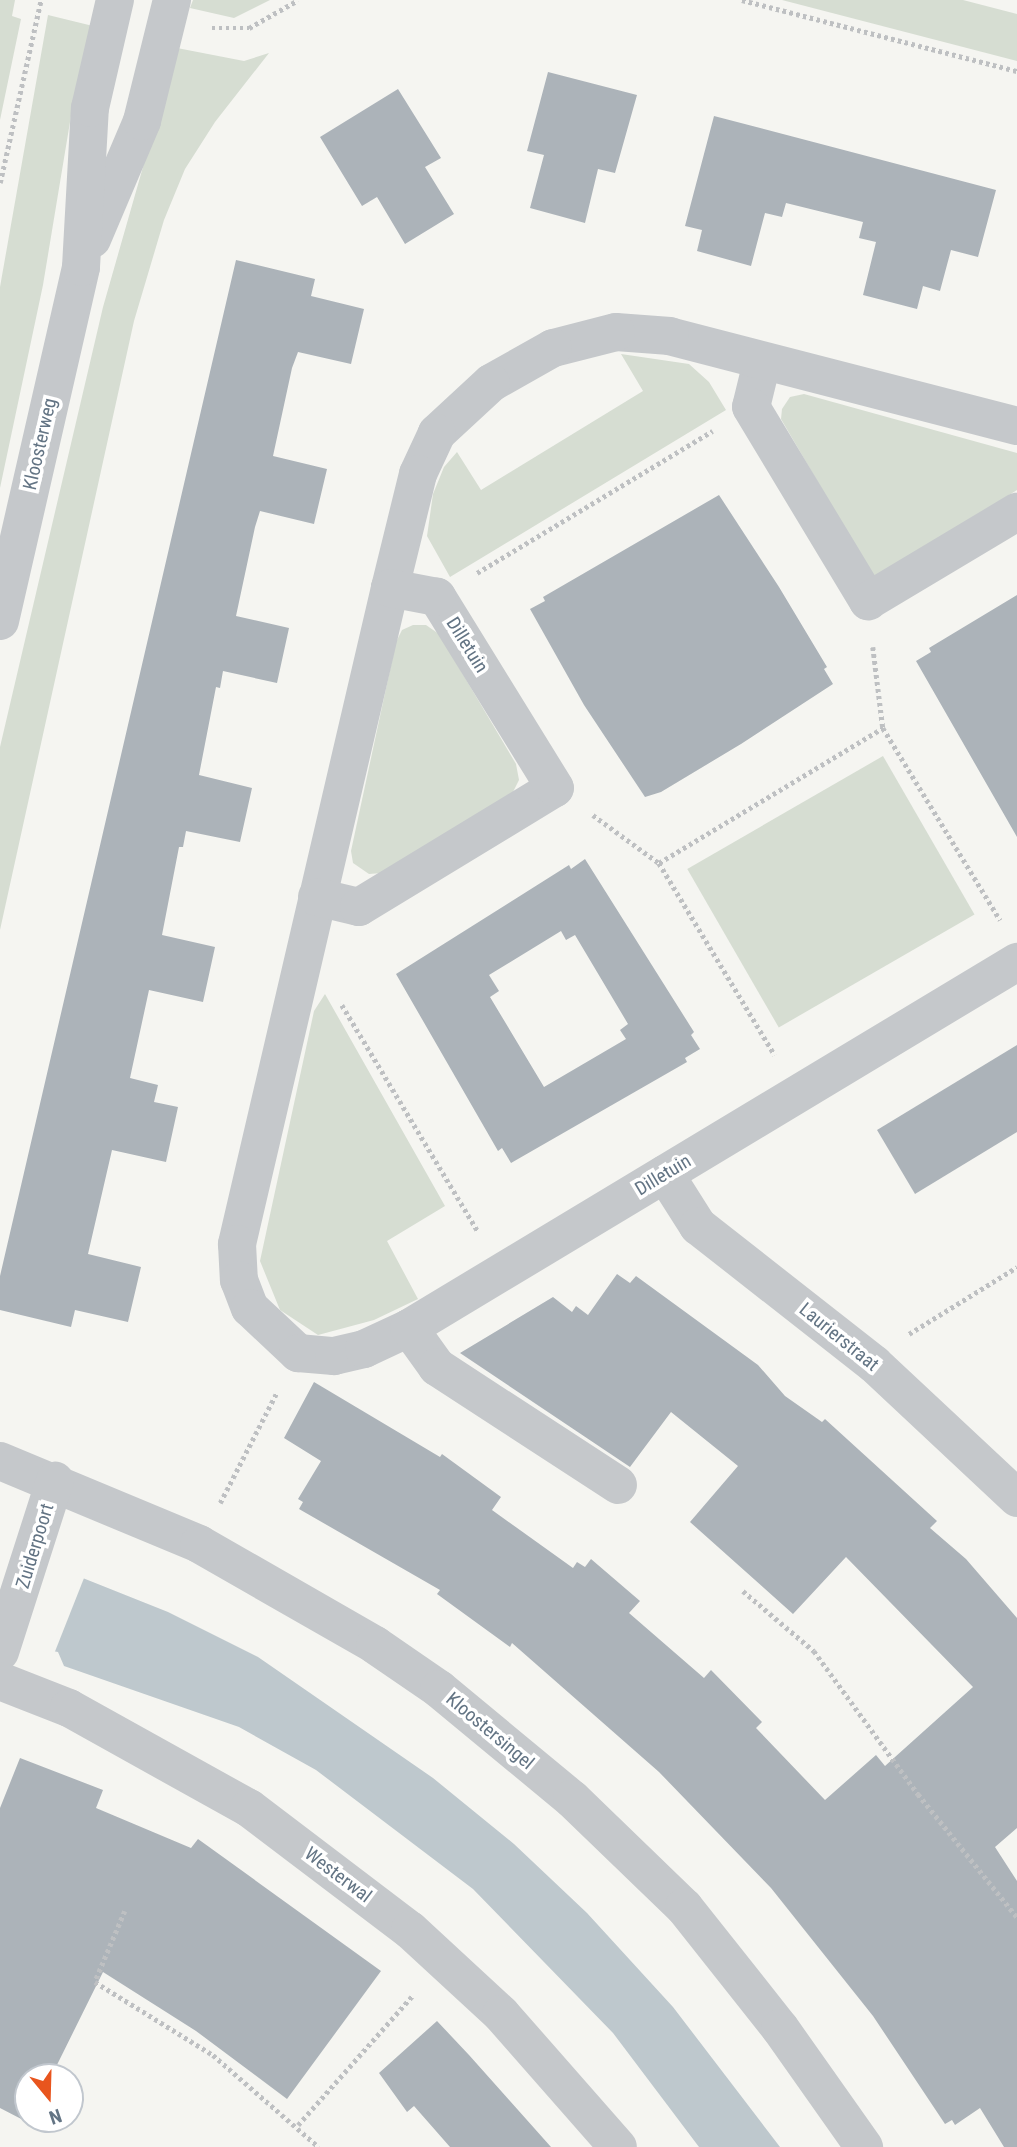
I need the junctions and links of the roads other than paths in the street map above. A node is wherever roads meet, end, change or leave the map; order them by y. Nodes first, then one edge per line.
1 (115, 0) edge
2 (172, 0) edge
3 (81, 267) junction
4 (762, 362) junction
5 (1017, 426) edge
6 (1017, 512) edge
7 (390, 588) junction
8 (0, 621) edge
9 (317, 897) junction
10 (1017, 961) edge
11 (665, 1174) junction
12 (409, 1328) junction
13 (0, 1461) edge
14 (55, 1480) junction
15 (618, 1485) dead end
16 (1017, 1498) edge
17 (2, 1647) edge
18 (0, 1681) edge
19 (618, 2147) edge
20 (864, 2147) edge

1 - 3 street, Kloosterweg
2 - 3 street, Kloosterweg
3 - 8 street, Kloosterweg
4 - 5 street
4 - 6 street
4 - 7 street
7 - 9 street
7 - 9 street, Dilletuin
9 - 12 street, Dilletuin
10 - 11 street, Dilletuin
11 - 12 street, Dilletuin
11 - 16 street, Laurierstraat
12 - 15 street
13 - 14 street, Kloostersingel
14 - 17 street, Zuiderpoort
14 - 20 street, Kloostersingel
18 - 19 street, Westerwal

